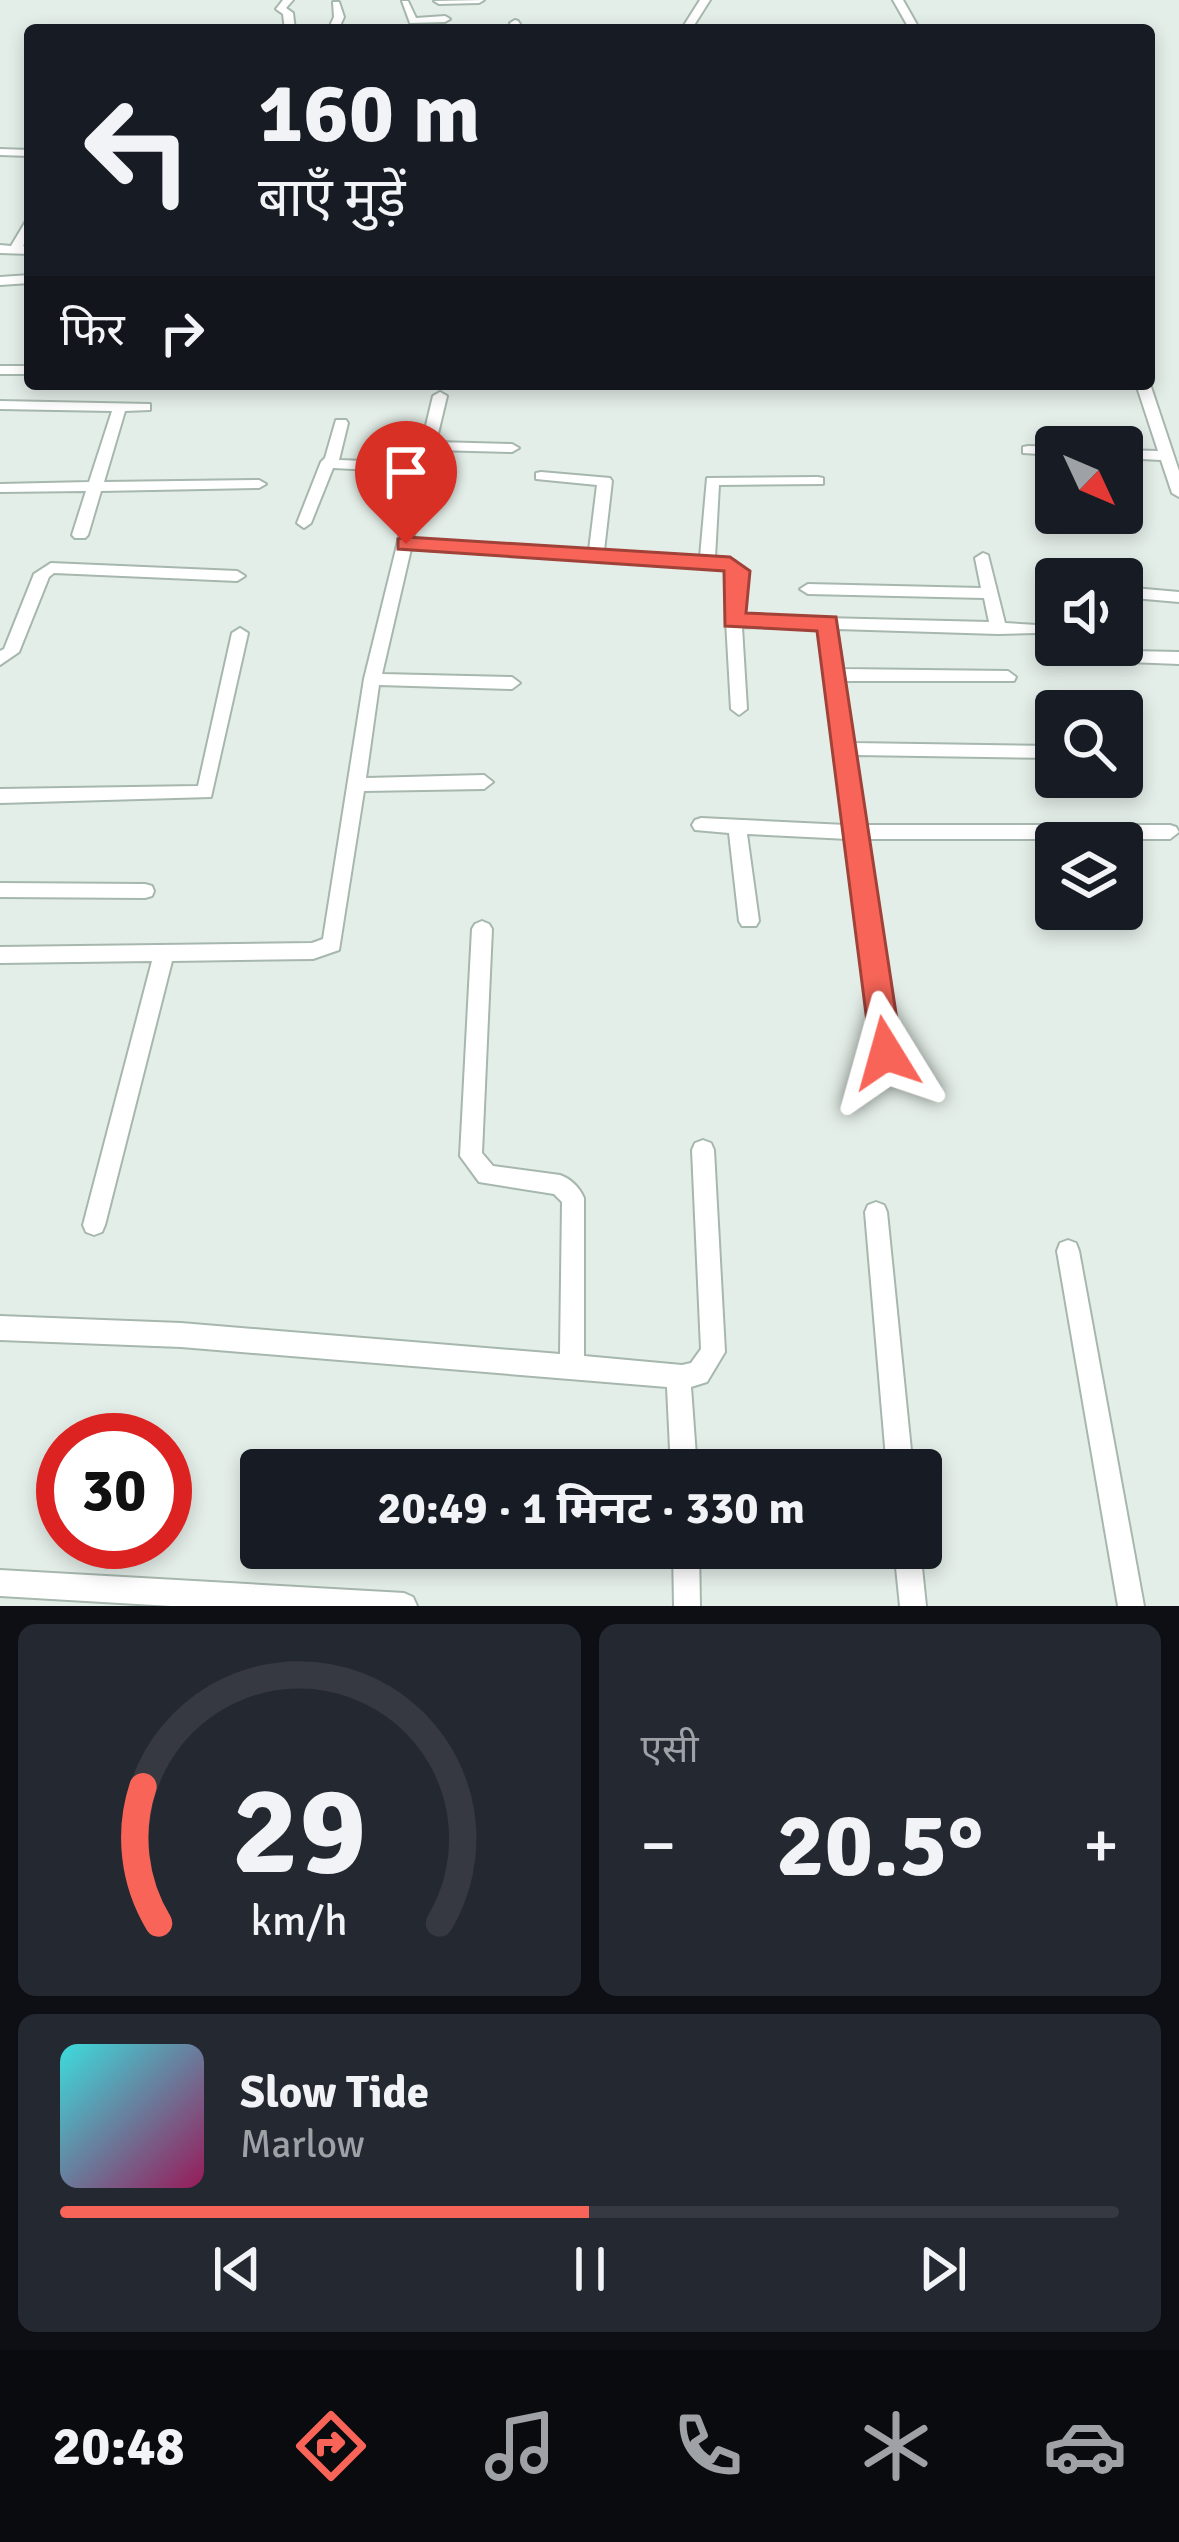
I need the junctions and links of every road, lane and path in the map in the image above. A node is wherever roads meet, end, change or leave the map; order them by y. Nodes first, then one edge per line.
1 (288, 0) edge
2 (478, 0) edge
3 (438, 1) edge
4 (405, 3) dead end
5 (336, 4) dead end
6 (445, 19) junction
7 (290, 24) edge
8 (336, 24) edge
9 (456, 24) edge
10 (1145, 390) edge
11 (440, 396) dead end
12 (0, 405) edge
13 (120, 406) junction
14 (145, 406) dead end
15 (341, 423) dead end
16 (428, 446) junction
17 (512, 448) dead end
18 (1028, 449) dead end
19 (1035, 450) edge
20 (1143, 455) edge
21 (1166, 456) junction
22 (328, 462) junction
23 (424, 468) junction
24 (541, 476) dead end
25 (818, 481) dead end
26 (259, 484) dead end
27 (95, 487) junction
28 (0, 488) edge
29 (1179, 493) edge
30 (304, 523) dead end
31 (80, 535) dead end
32 (406, 544) junction
33 (596, 555) junction
34 (983, 558) dead end
35 (706, 563) junction
36 (237, 576) dead end
37 (808, 589) dead end
38 (991, 592) junction
39 (1143, 594) edge
40 (1179, 597) edge
41 (734, 621) junction
42 (828, 623) junction
43 (998, 628) junction
44 (1031, 629) dead end
45 (240, 633) dead end
46 (1143, 657) edge
47 (1179, 658) edge
48 (0, 659) edge
49 (838, 675) junction
50 (1007, 676) dead end
51 (372, 679) junction
52 (512, 682) dead end
53 (739, 709) dead end
54 (846, 749) junction
55 (1035, 752) edge
56 (484, 782) dead end
57 (360, 785) junction
58 (0, 796) edge
59 (701, 825) dead end
60 (737, 827) junction
61 (856, 832) junction
62 (1170, 832) dead end
63 (0, 890) edge
64 (145, 891) dead end
65 (749, 921) dead end
66 (482, 929) dead end
67 (164, 952) junction
68 (0, 955) edge
69 (886, 1053) dead end
70 (703, 1150) dead end
71 (876, 1212) dead end
72 (94, 1226) dead end
73 (1068, 1251) dead end
74 (0, 1328) edge
75 (572, 1366) junction
76 (680, 1378) junction
77 (683, 1449) edge
78 (898, 1449) edge
79 (686, 1569) edge
80 (910, 1569) edge
81 (0, 1583) edge
82 (404, 1606) edge
83 (687, 1606) edge
84 (913, 1606) edge
85 (1131, 1606) edge

1 - 7 street
2 - 3 street
3 - 6 street
4 - 6 street
5 - 8 street
6 - 9 street
10 - 21 street
11 - 16 street
12 - 13 street
13 - 14 street
13 - 27 street
15 - 22 street
16 - 17 street
16 - 23 street
18 - 19 street
20 - 21 street
21 - 29 street
22 - 23 street
22 - 30 street
23 - 32 street
24 - 33 street
25 - 35 street
26 - 27 street
27 - 28 street
27 - 31 street
32 - 33 street
32 - 51 street
33 - 35 street
34 - 38 street
35 - 41 street
36 - 48 street
37 - 38 street
38 - 43 street
39 - 40 street
41 - 42 street
41 - 53 street
42 - 43 street
42 - 49 street
43 - 44 street
45 - 58 street
46 - 47 street
49 - 50 street
49 - 54 street
51 - 52 street
51 - 57 street
54 - 55 street
54 - 61 street
56 - 57 street
57 - 67 street
59 - 60 street
60 - 61 street
60 - 65 street
61 - 62 street
61 - 69 street
63 - 64 street
66 - 75 street
67 - 68 street
67 - 72 street
70 - 76 street
71 - 78 street
73 - 85 street
74 - 75 street
75 - 76 street
76 - 77 street
79 - 83 street
80 - 84 street
81 - 82 street

